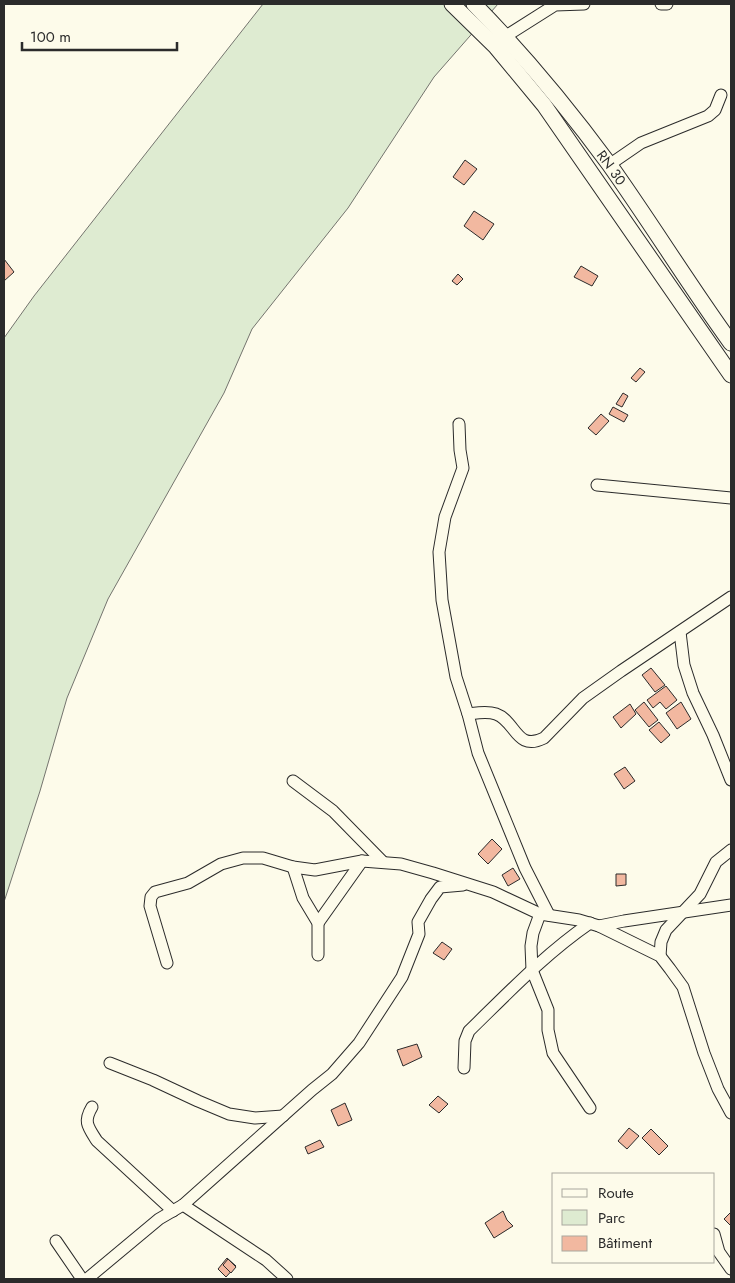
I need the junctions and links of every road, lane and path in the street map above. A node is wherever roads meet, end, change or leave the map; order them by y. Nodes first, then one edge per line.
1 (452, 4) edge
2 (474, 4) edge
3 (584, 4) edge
4 (661, 4) edge
5 (667, 4) edge
6 (506, 36) junction
7 (720, 95) dead end
8 (609, 165) junction
9 (730, 339) edge
10 (731, 375) edge
11 (459, 424) dead end
12 (597, 485) dead end
13 (731, 498) edge
14 (731, 597) edge
15 (680, 632) junction
16 (468, 714) junction
17 (731, 780) edge
18 (293, 781) dead end
19 (731, 850) edge
20 (362, 861) junction
21 (383, 862) junction
22 (293, 867) junction
23 (433, 873) junction
24 (467, 885) junction
25 (440, 887) junction
26 (731, 905) edge
27 (682, 912) junction
28 (545, 915) junction
29 (318, 923) junction
30 (594, 925) junction
31 (318, 955) dead end
32 (660, 956) junction
33 (167, 963) dead end
34 (532, 970) junction
35 (110, 1063) dead end
36 (464, 1068) dead end
37 (92, 1107) dead end
38 (590, 1108) dead end
39 (731, 1112) edge
40 (283, 1116) junction
41 (183, 1205) junction
42 (173, 1211) junction
43 (715, 1238) edge
44 (56, 1241) dead end
45 (731, 1269) edge
46 (82, 1279) edge
47 (87, 1279) edge
48 (287, 1279) edge

1 - 10 main road, RN 30
2 - 6 main road, RN 30 / RN 30
3 - 6 street
4 - 5 street
6 - 8 main road, RN 30 / RN 30
7 - 8 street
8 - 9 main road, RN 30 / RN 30
11 - 16 street
12 - 13 street
14 - 15 street
15 - 16 street
15 - 17 street
16 - 28 street
18 - 21 street
19 - 27 street
20 - 21 street
20 - 22 street
20 - 29 street
21 - 23 street
22 - 29 street
22 - 33 street
23 - 24 street
23 - 25 street
24 - 25 street
24 - 28 street
25 - 40 street
26 - 27 street
27 - 30 street
27 - 32 street
28 - 30 street
28 - 34 street
29 - 31 street
30 - 32 street
30 - 34 street
32 - 39 street
34 - 36 street
34 - 38 street
35 - 40 street
37 - 42 street
40 - 41 street
41 - 42 street
41 - 48 street
42 - 47 street
43 - 45 street
44 - 46 street

